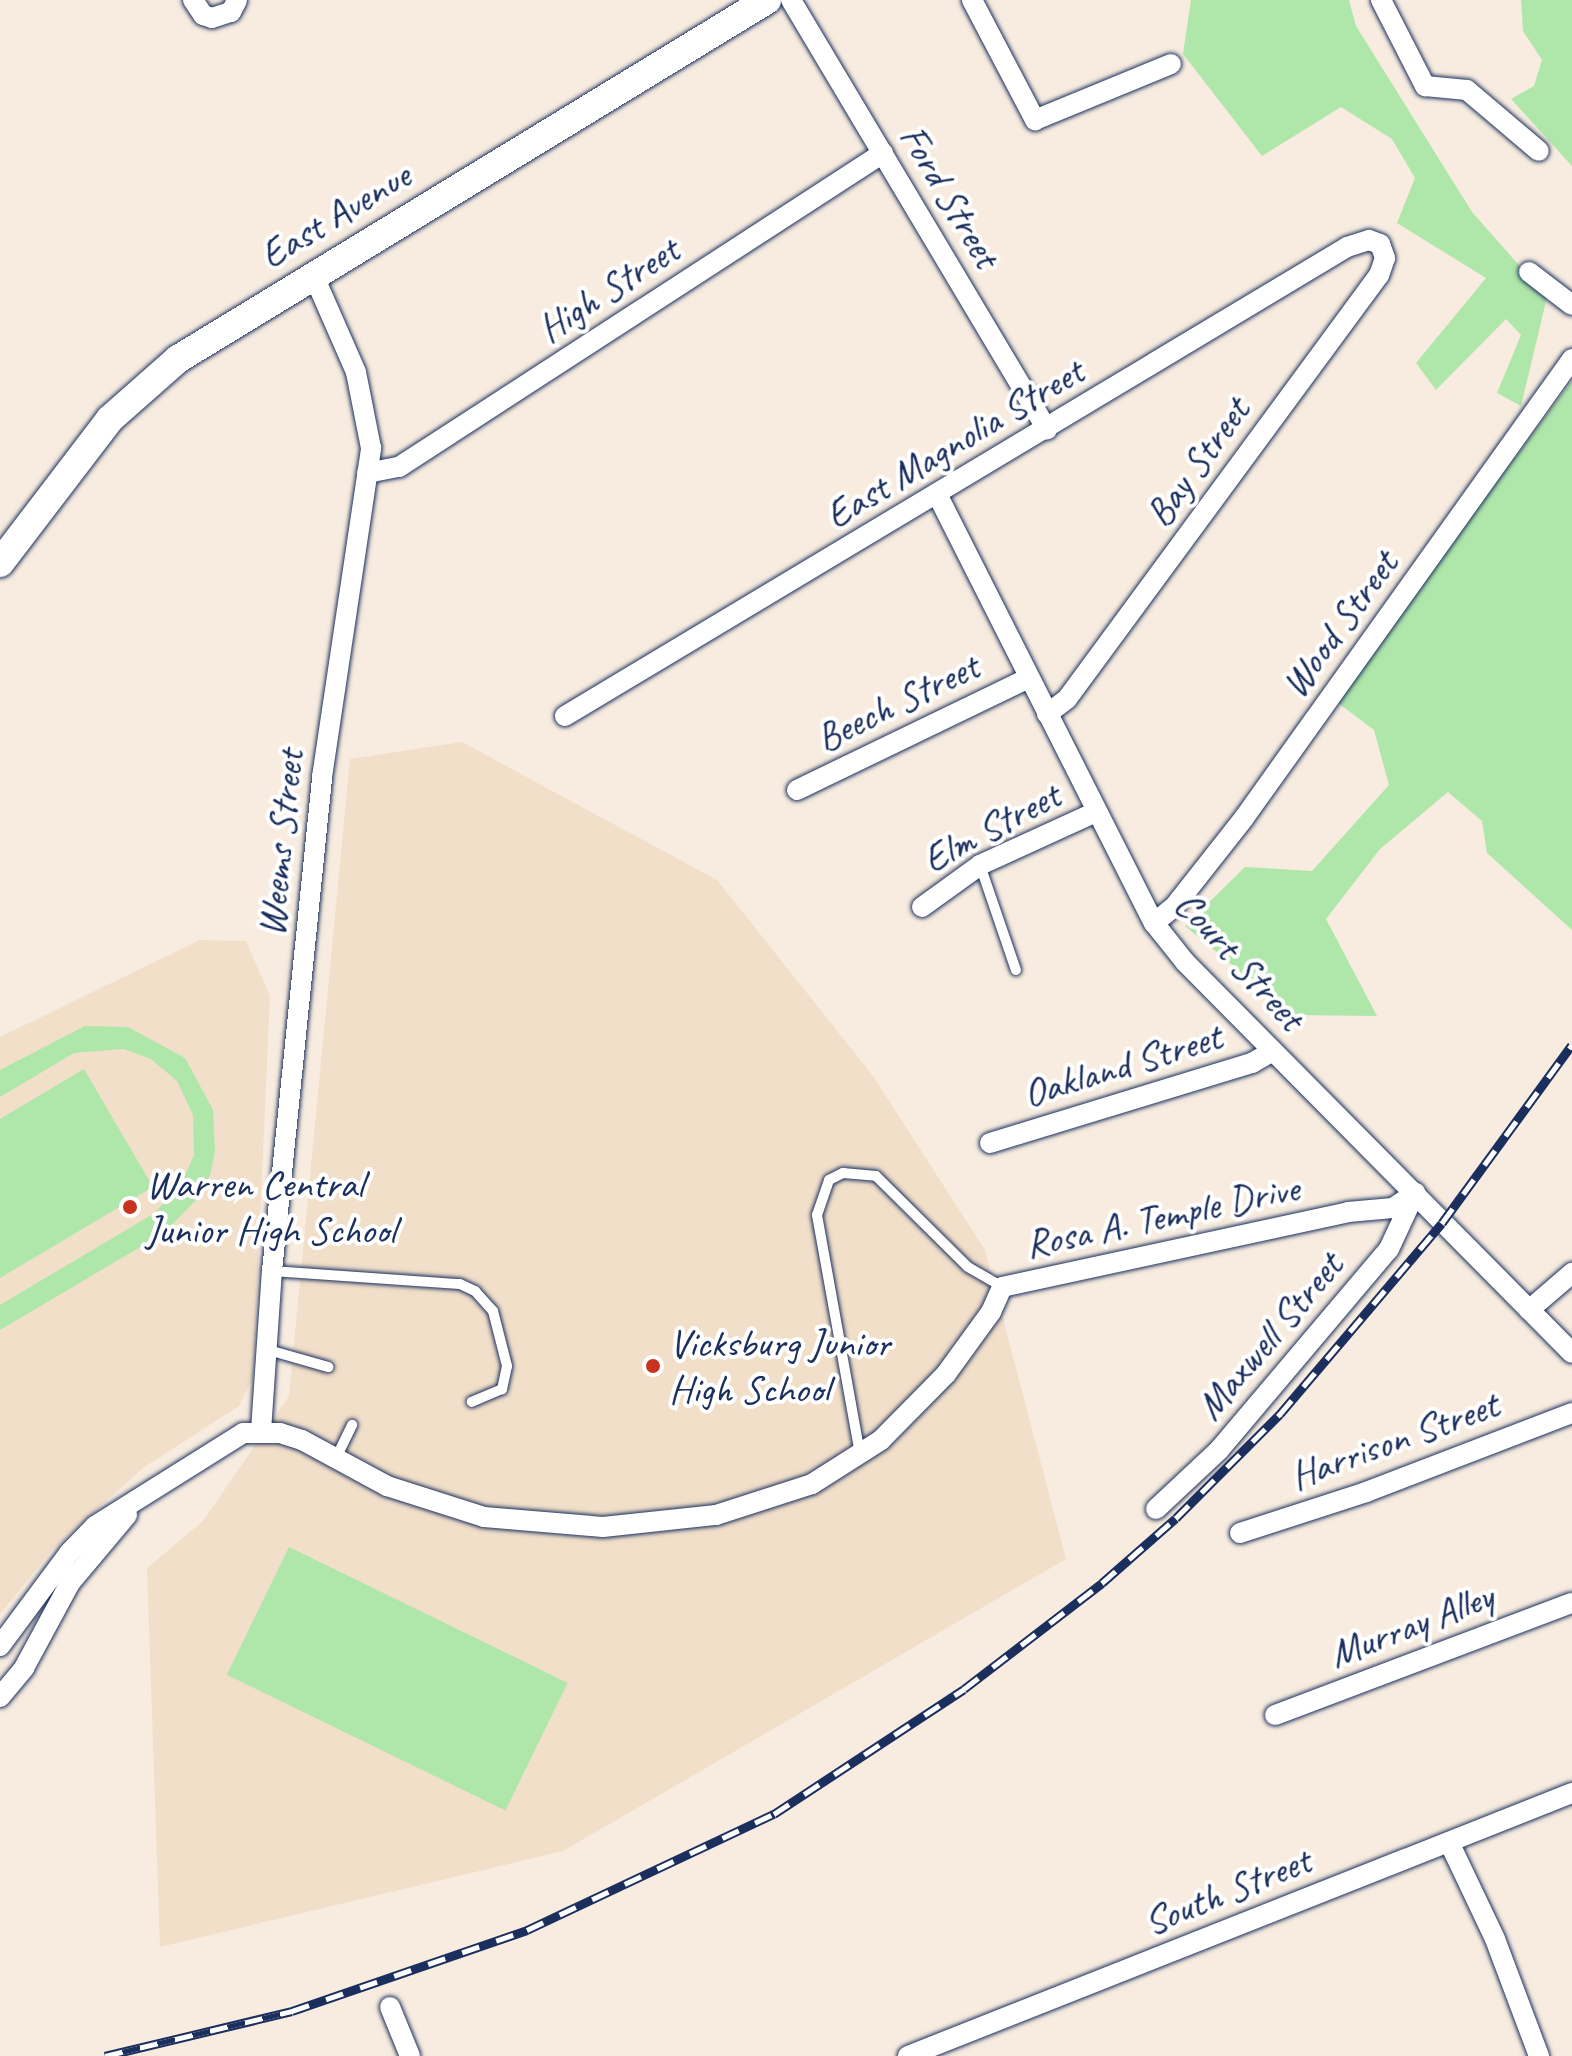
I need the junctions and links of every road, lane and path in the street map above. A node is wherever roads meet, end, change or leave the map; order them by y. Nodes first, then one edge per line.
1 (193, 0) edge
2 (237, 0) edge
3 (767, 0) edge
4 (791, 0) edge
5 (972, 0) edge
6 (1381, 0) edge
7 (1171, 64) dead end
8 (1539, 151) dead end
9 (883, 153) junction
10 (1380, 244) joint
11 (1529, 272) dead end
12 (313, 274) junction
13 (1572, 305) edge
14 (1572, 359) edge
15 (1047, 429) junction
16 (367, 473) junction
17 (938, 496) junction
18 (0, 563) edge
19 (1029, 678) junction
20 (1047, 714) junction
21 (565, 716) dead end
22 (797, 790) dead end
23 (1096, 812) junction
24 (980, 865) junction
25 (922, 907) dead end
26 (1154, 923) junction
27 (1016, 970) dead end
28 (1273, 1051) junction
29 (990, 1143) dead end
30 (1415, 1193) junction
31 (272, 1271) junction
32 (1572, 1273) edge
33 (1002, 1287) junction
34 (1529, 1310) junction
35 (265, 1349) junction
36 (1572, 1353) edge
37 (328, 1367) dead end
38 (472, 1402) dead end
39 (1572, 1413) edge
40 (352, 1425) dead end
41 (261, 1431) junction
42 (861, 1456) junction
43 (336, 1458) junction
44 (141, 1500) junction
45 (1156, 1509) dead end
46 (1240, 1533) dead end
47 (1572, 1603) edge
48 (0, 1646) edge
49 (0, 1697) edge
50 (1275, 1715) dead end
51 (1572, 1793) edge
52 (1449, 1842) junction
53 (390, 2007) dead end
54 (410, 2056) edge
55 (908, 2056) edge
56 (1539, 2056) edge

1 - 2 street
3 - 12 street, East Avenue
4 - 9 street, Ford Street
5 - 7 street
6 - 8 street
9 - 15 street, Ford Street
9 - 16 street, High Street
10 - 15 street, East Magnolia Street
10 - 20 street, Bay Street
11 - 13 street
12 - 16 street, Weems Street
12 - 18 street, East Avenue
14 - 26 street, Wood Street
15 - 17 street, East Magnolia Street
16 - 31 street, Weems Street
17 - 19 street, Court Street
17 - 21 street, East Magnolia Street
19 - 20 street, Court Street
19 - 22 street, Beech Street
20 - 23 street, Court Street
23 - 24 street, Elm Street
23 - 26 street, Court Street
24 - 25 street, Elm Street
24 - 27 lane
26 - 28 street, Court Street
28 - 29 street, Oakland Street
28 - 30 street, Court Street
30 - 33 street, Rosa A. Temple Drive
30 - 34 street, Court Street
30 - 45 street, Maxwell Street
31 - 35 street, Weems Street
31 - 38 lane
32 - 34 street
33 - 42 street, Rosa A. Temple Drive
33 - 42 lane
34 - 36 street, Court Street
35 - 37 lane
35 - 41 street, Weems Street
39 - 46 street, Harrison Street
40 - 43 lane
41 - 43 street, Rosa A. Temple Drive
41 - 44 street, Rosa A. Temple Drive
42 - 43 street, Rosa A. Temple Drive
44 - 48 street, Rosa A. Temple Drive
44 - 49 street, Rosa A. Temple Drive
47 - 50 street, Murray Alley
51 - 52 street, South Street
52 - 55 street, South Street
52 - 56 street
53 - 54 street

